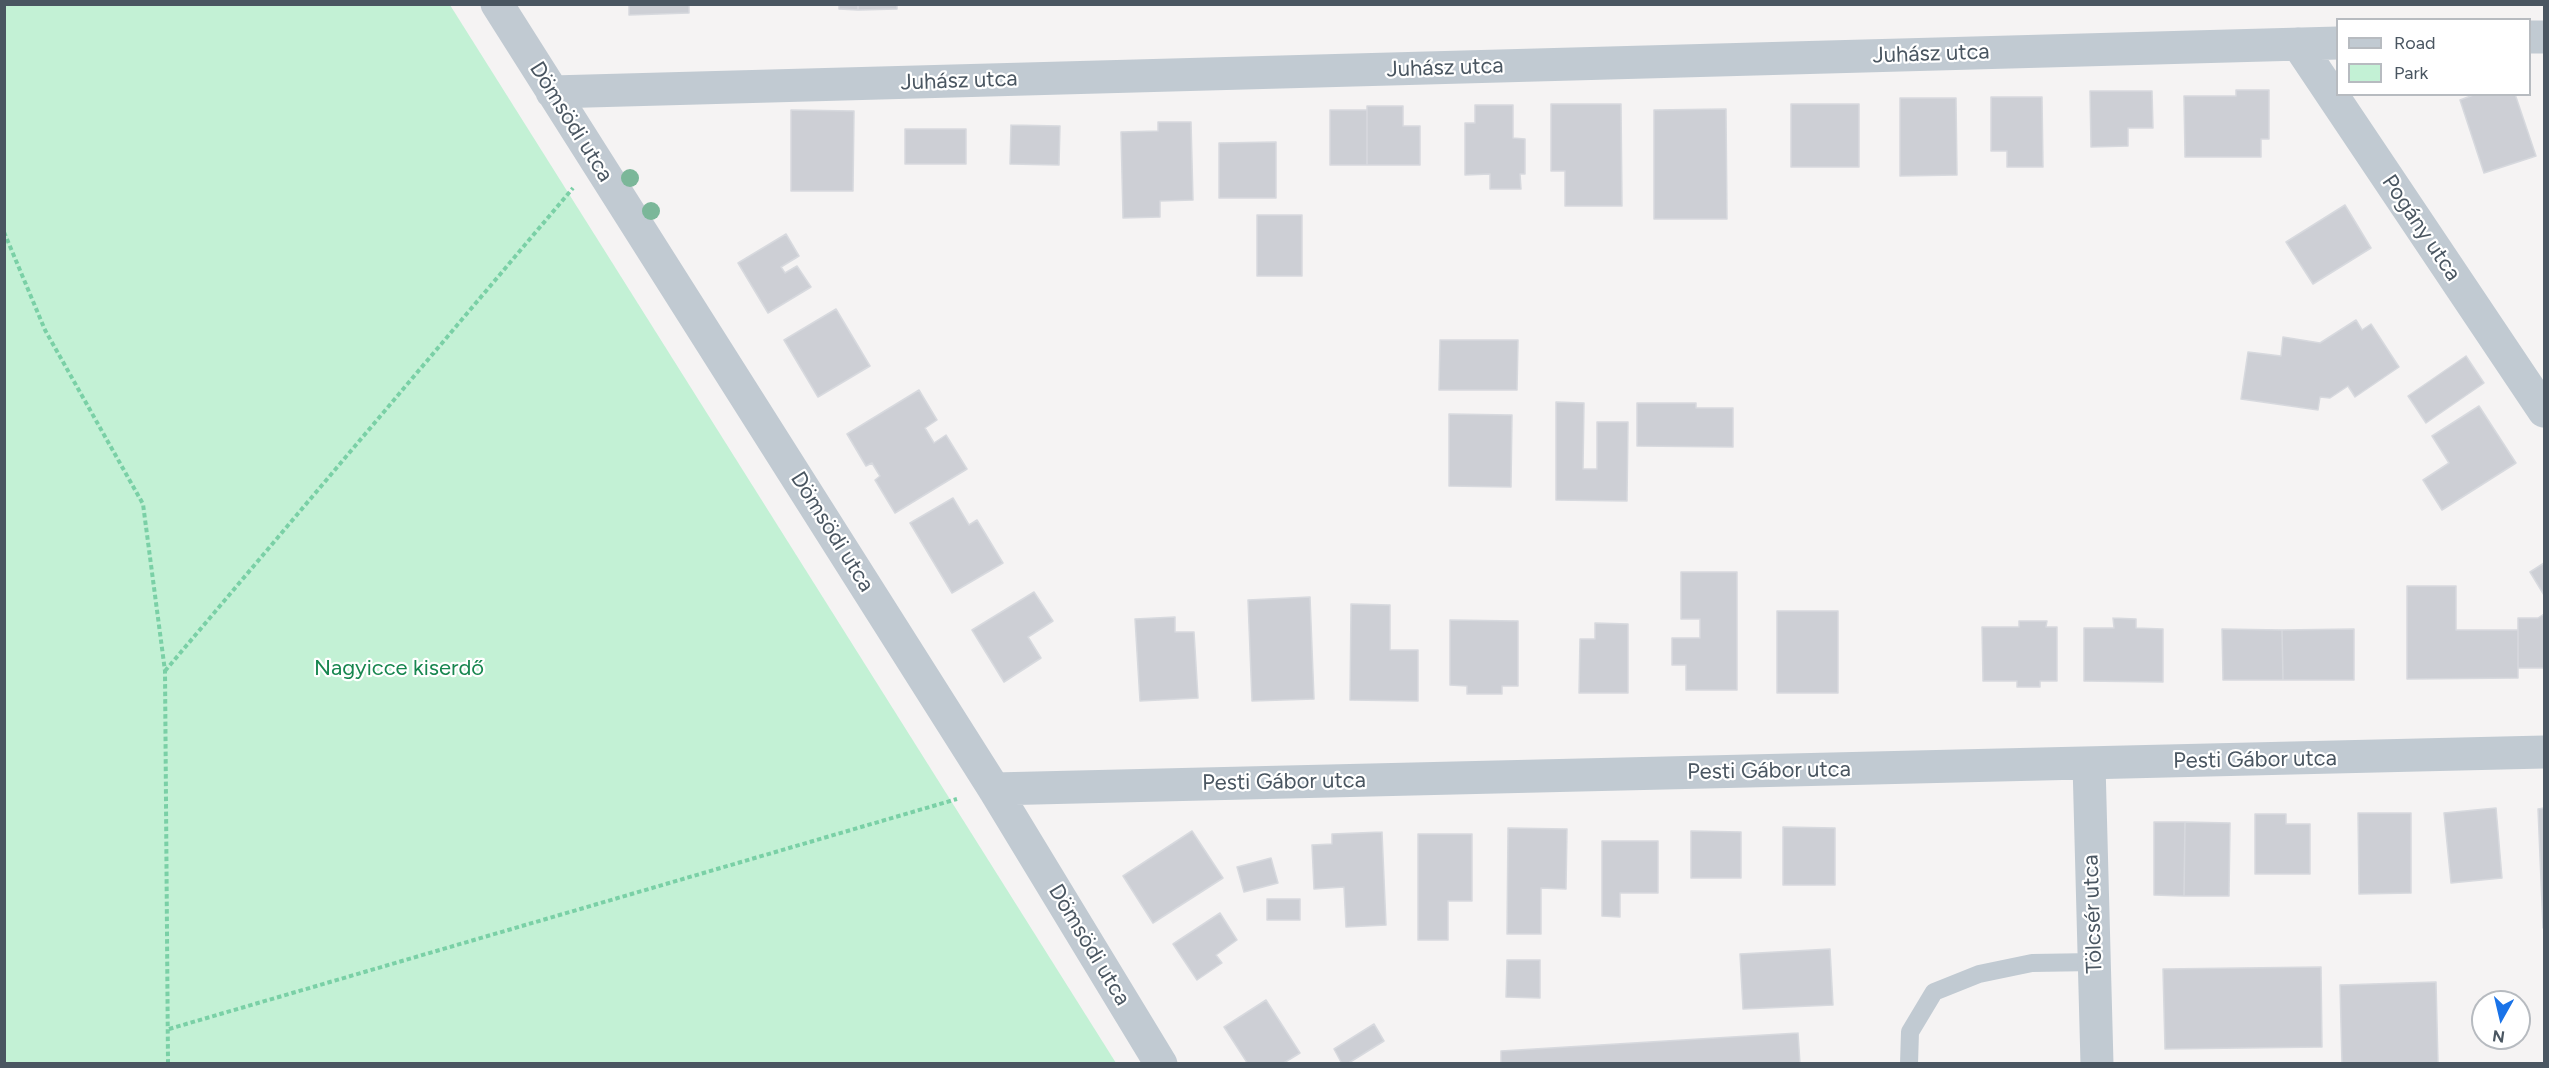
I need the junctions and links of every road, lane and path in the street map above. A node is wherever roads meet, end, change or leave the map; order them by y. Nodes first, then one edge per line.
1 (497, 4) edge
2 (2336, 43) edge
3 (2298, 44) junction
4 (552, 92) junction
5 (596, 161) junction
6 (4, 232) edge
7 (2544, 411) edge
8 (165, 671) junction
9 (2544, 752) edge
10 (2089, 764) junction
11 (994, 789) junction
12 (2094, 962) junction
13 (169, 1029) junction
14 (168, 1064) edge
15 (1161, 1064) edge
16 (1909, 1064) edge
17 (2097, 1064) edge

1 - 4 street, Dömsödi utca
2 - 3 street, Juhász utca
3 - 4 street, Juhász utca
3 - 7 street, Pogány utca
4 - 5 street, Dömsödi utca
5 - 8 path
5 - 11 street, Dömsödi utca
6 - 8 path
8 - 13 path
9 - 10 street, Pesti Gábor utca
10 - 11 street, Pesti Gábor utca
10 - 12 street, Tölcsér utca
11 - 13 path
11 - 15 street, Dömsödi utca
12 - 16 lane
12 - 17 street, Tölcsér utca
13 - 14 path

